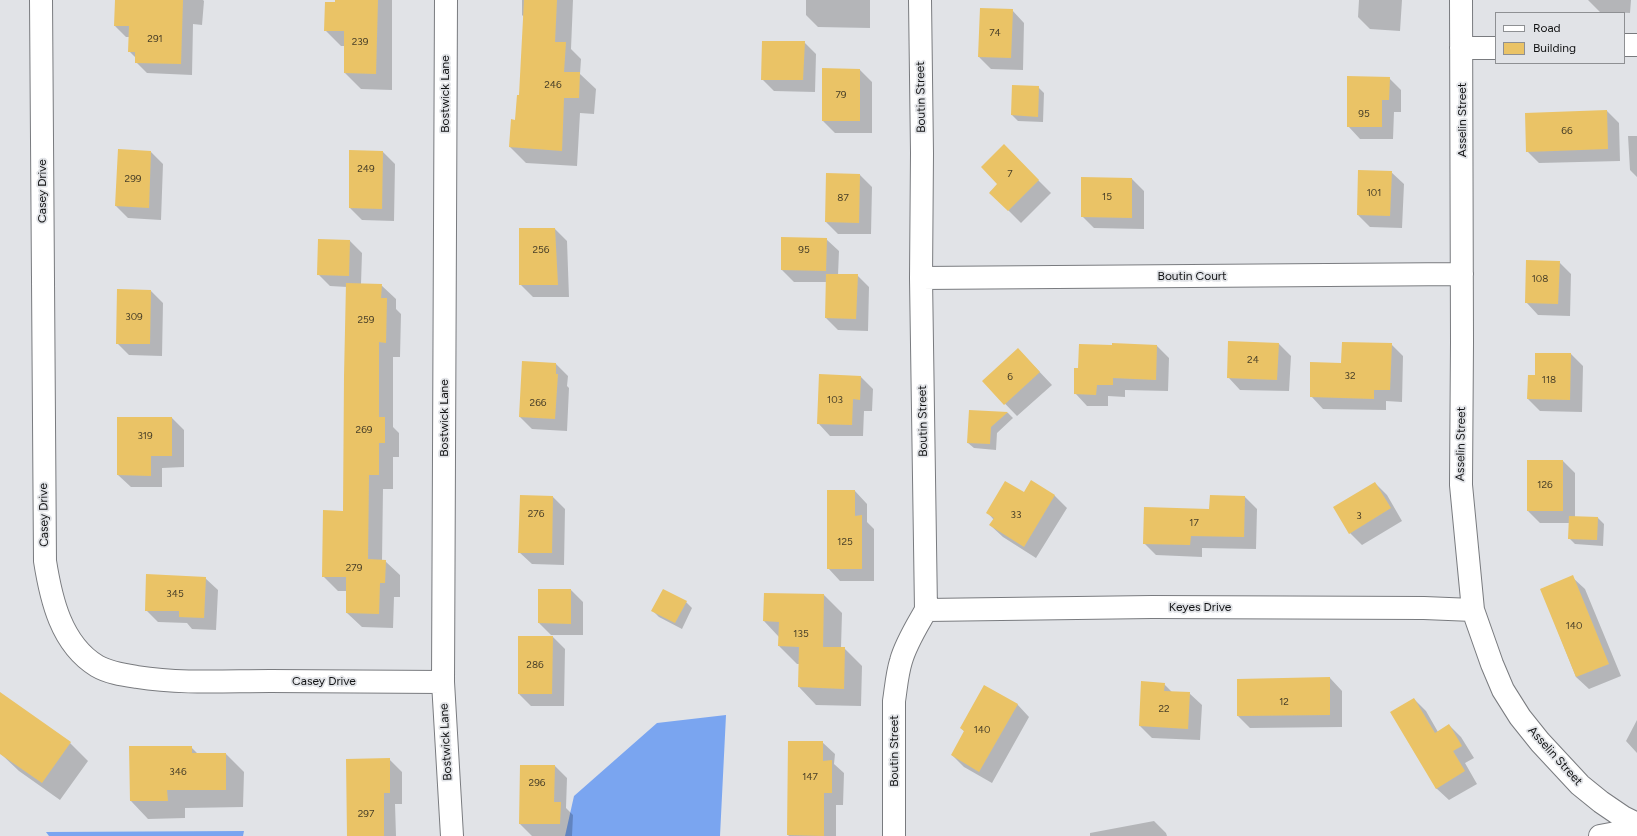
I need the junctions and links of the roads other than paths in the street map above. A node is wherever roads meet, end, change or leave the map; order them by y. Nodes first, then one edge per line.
1 (41, 0) edge
2 (446, 0) edge
3 (920, 0) edge
4 (1461, 0) edge
5 (1625, 45) edge
6 (1637, 45) edge
7 (1461, 48) junction
8 (1495, 48) edge
9 (1462, 274) junction
10 (921, 278) junction
11 (926, 610) junction
12 (1473, 610) junction
13 (443, 682) junction
14 (1637, 824) edge
15 (1637, 829) edge
16 (452, 836) edge
17 (894, 836) edge
18 (1600, 836) edge

1 - 13 street, Casey Drive
2 - 13 street, Bostwick Lane
3 - 10 street, Boutin Street
4 - 7 street, Asselin Street
5 - 6 street
7 - 8 street
7 - 9 street, Asselin Street
9 - 10 street, Boutin Court
9 - 12 street, Asselin Street
10 - 11 street, Boutin Street
11 - 12 street, Keyes Drive
11 - 17 street, Boutin Street
12 - 14 street, Asselin Street
13 - 16 street, Bostwick Lane
15 - 18 street

